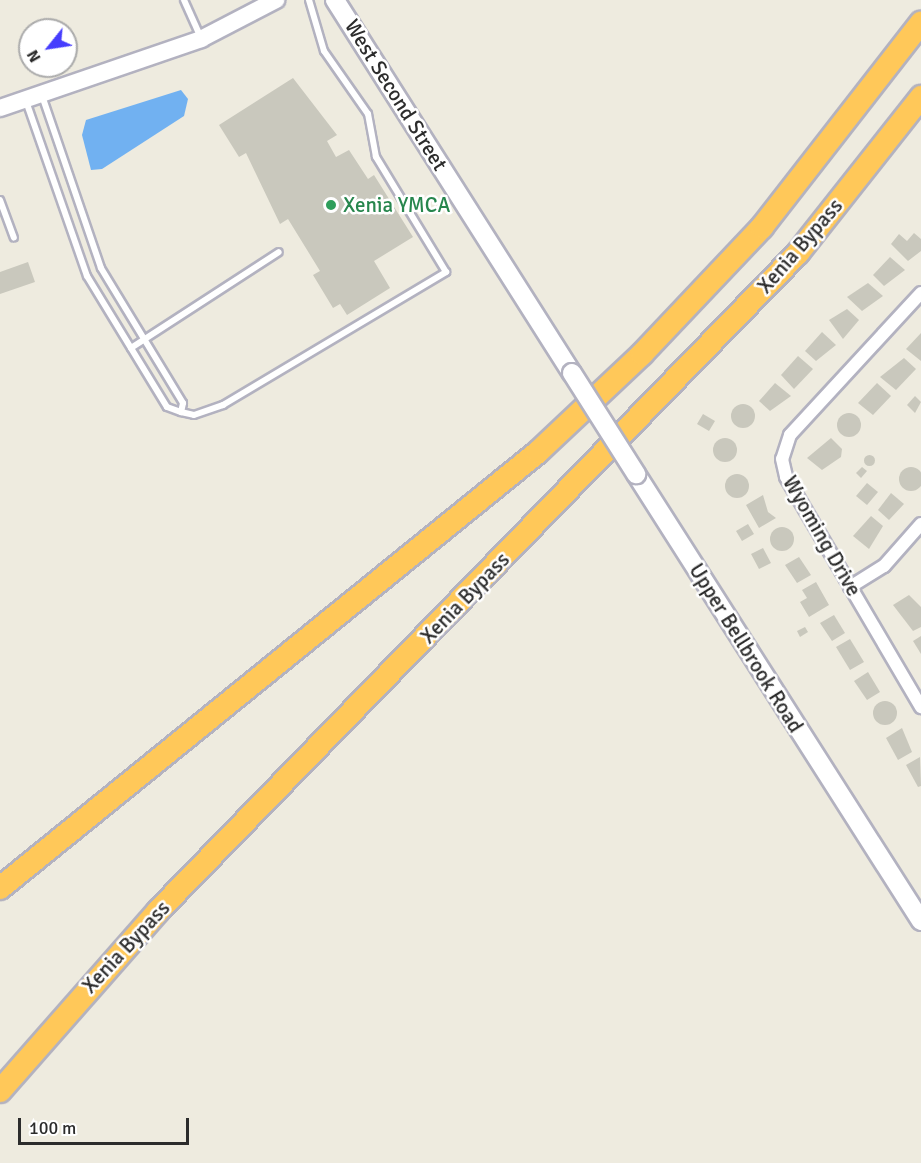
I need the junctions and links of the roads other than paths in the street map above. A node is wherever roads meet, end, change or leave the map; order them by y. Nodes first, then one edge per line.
1 (184, 0) edge
2 (276, 0) edge
3 (309, 0) edge
4 (335, 0) edge
5 (921, 23) edge
6 (201, 39) junction
7 (42, 95) junction
8 (921, 98) edge
9 (25, 100) junction
10 (0, 108) edge
11 (0, 200) edge
12 (14, 238) dead end
13 (95, 252) junction
14 (279, 252) dead end
15 (80, 258) junction
16 (921, 293) edge
17 (146, 339) junction
18 (131, 348) junction
19 (572, 373) joint
20 (181, 412) junction
21 (921, 524) edge
22 (850, 587) junction
23 (921, 707) edge
24 (5, 883) edge
25 (921, 921) edge
26 (0, 1091) edge

1 - 6 lane
2 - 6 street
3 - 20 lane
4 - 19 main road, West Second Street
5 - 24 highway, Xenia Bypass
6 - 7 street
7 - 9 street
7 - 13 lane
8 - 26 highway, Xenia Bypass
9 - 10 street
9 - 15 lane
11 - 12 lane
13 - 15 lane
13 - 17 lane
14 - 17 lane
15 - 18 lane
16 - 22 street, Wyoming Drive
17 - 18 lane
17 - 20 lane
18 - 20 lane
19 - 25 main road, Upper Bellbrook Road, bridge
21 - 22 street
22 - 23 street, Wyoming Drive

